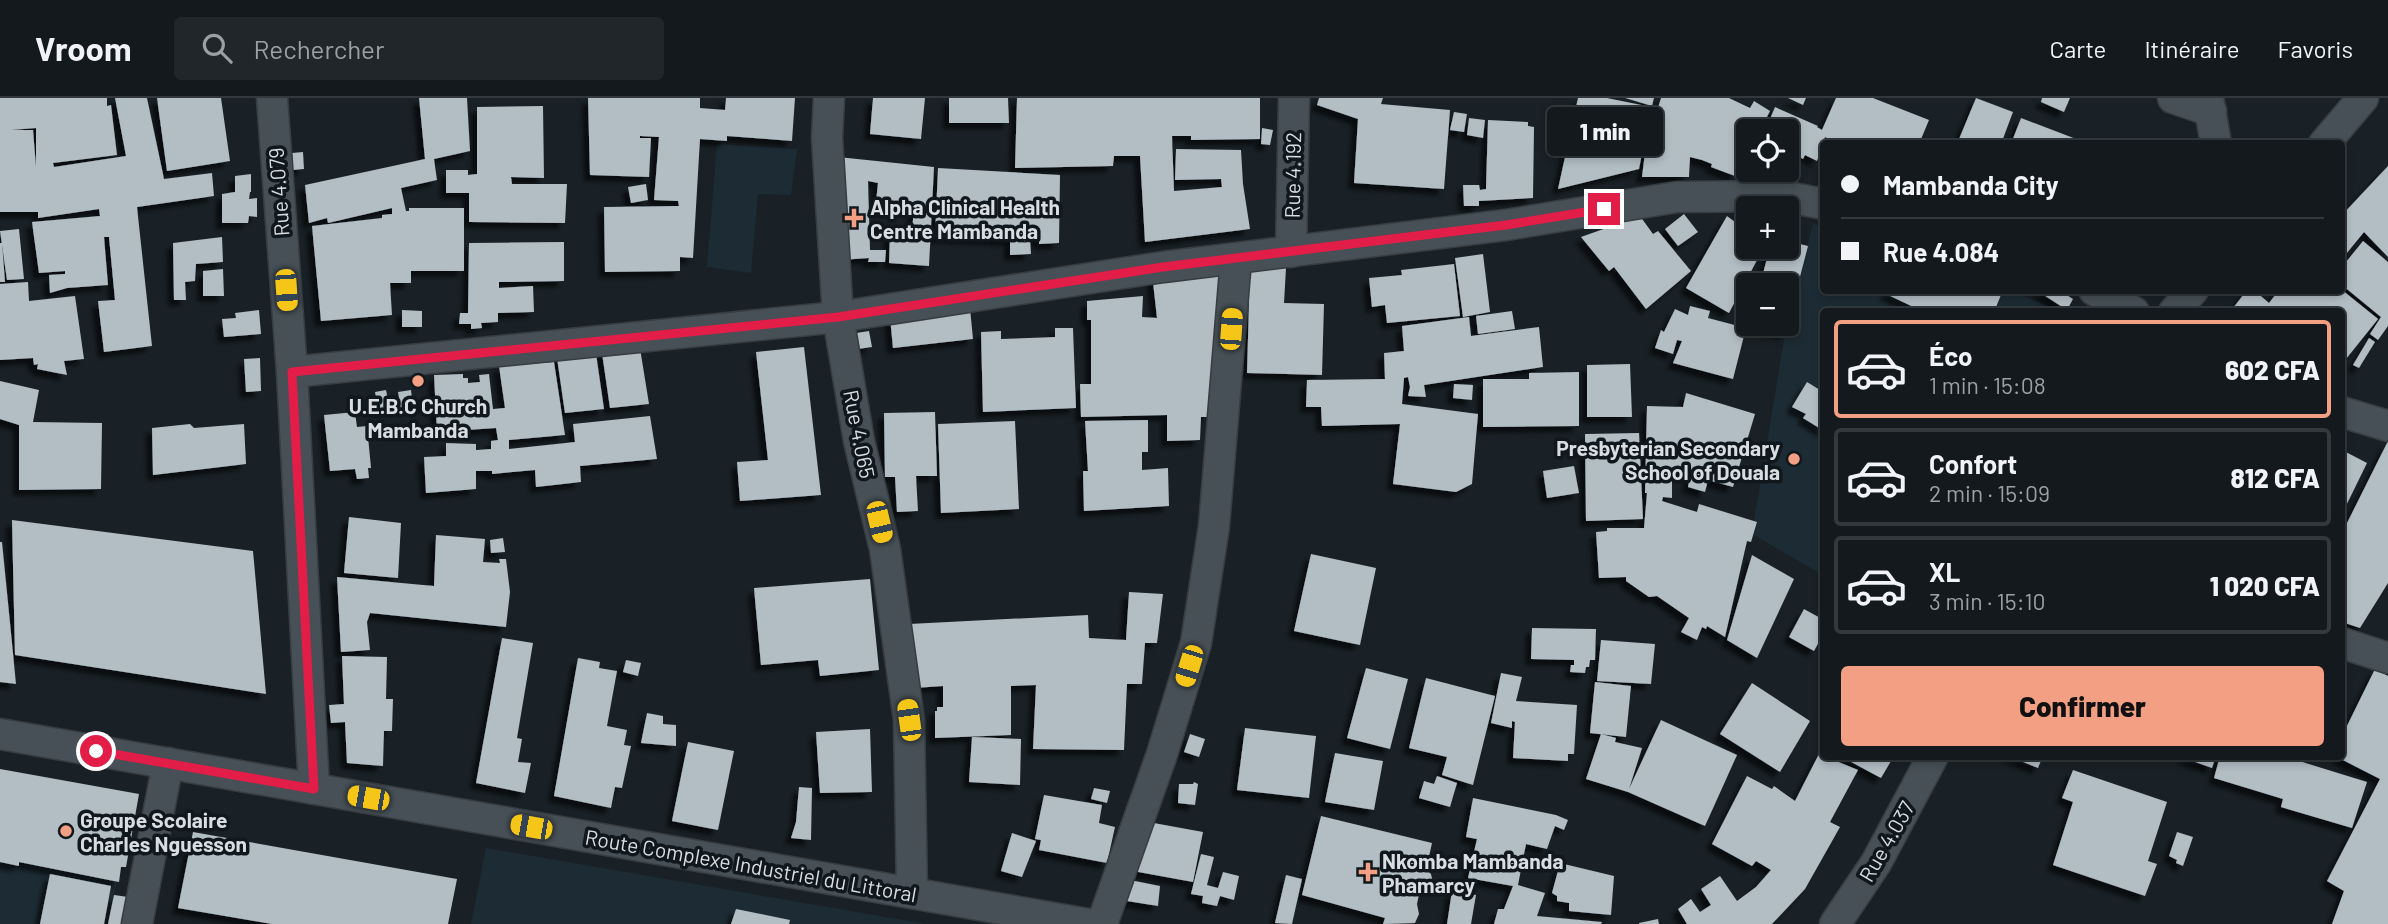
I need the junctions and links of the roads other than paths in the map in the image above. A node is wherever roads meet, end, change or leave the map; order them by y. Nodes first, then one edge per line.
1 (272, 98) edge
2 (829, 98) edge
3 (1294, 98) edge
4 (2173, 98) edge
5 (2363, 98) edge
6 (2210, 105) edge
7 (2216, 140) edge
8 (2327, 140) edge
9 (1820, 203) edge
10 (1291, 251) junction
11 (1236, 259) junction
12 (2101, 294) edge
13 (2190, 294) edge
14 (2127, 308) edge
15 (2177, 308) edge
16 (838, 317) junction
17 (292, 372) junction
18 (2345, 413) edge
19 (2388, 426) edge
20 (2345, 644) edge
21 (2388, 658) edge
22 (0, 734) edge
23 (1931, 760) edge
24 (168, 763) junction
25 (314, 789) junction
26 (912, 893) junction
27 (137, 924) edge
28 (1088, 924) edge
29 (1102, 924) edge
30 (1835, 924) edge

1 - 17 street, Rue 4.079
2 - 16 street, Rue 4.065
3 - 10 street, Rue 4.192
4 - 6 street
5 - 8 street
6 - 7 street
9 - 10 street
10 - 11 street
11 - 16 street
11 - 29 street
12 - 14 street
13 - 15 street
16 - 17 street
16 - 26 street, Rue 4.065
17 - 25 street, Rue 4.079
18 - 19 street
20 - 21 street
22 - 24 street, Route Complexe Industriel du Littoral
23 - 30 street, Rue 4.037
24 - 25 street, Route Complexe Industriel du Littoral
24 - 27 street
25 - 26 street, Route Complexe Industriel du Littoral
26 - 28 street, Route Complexe Industriel du Littoral

